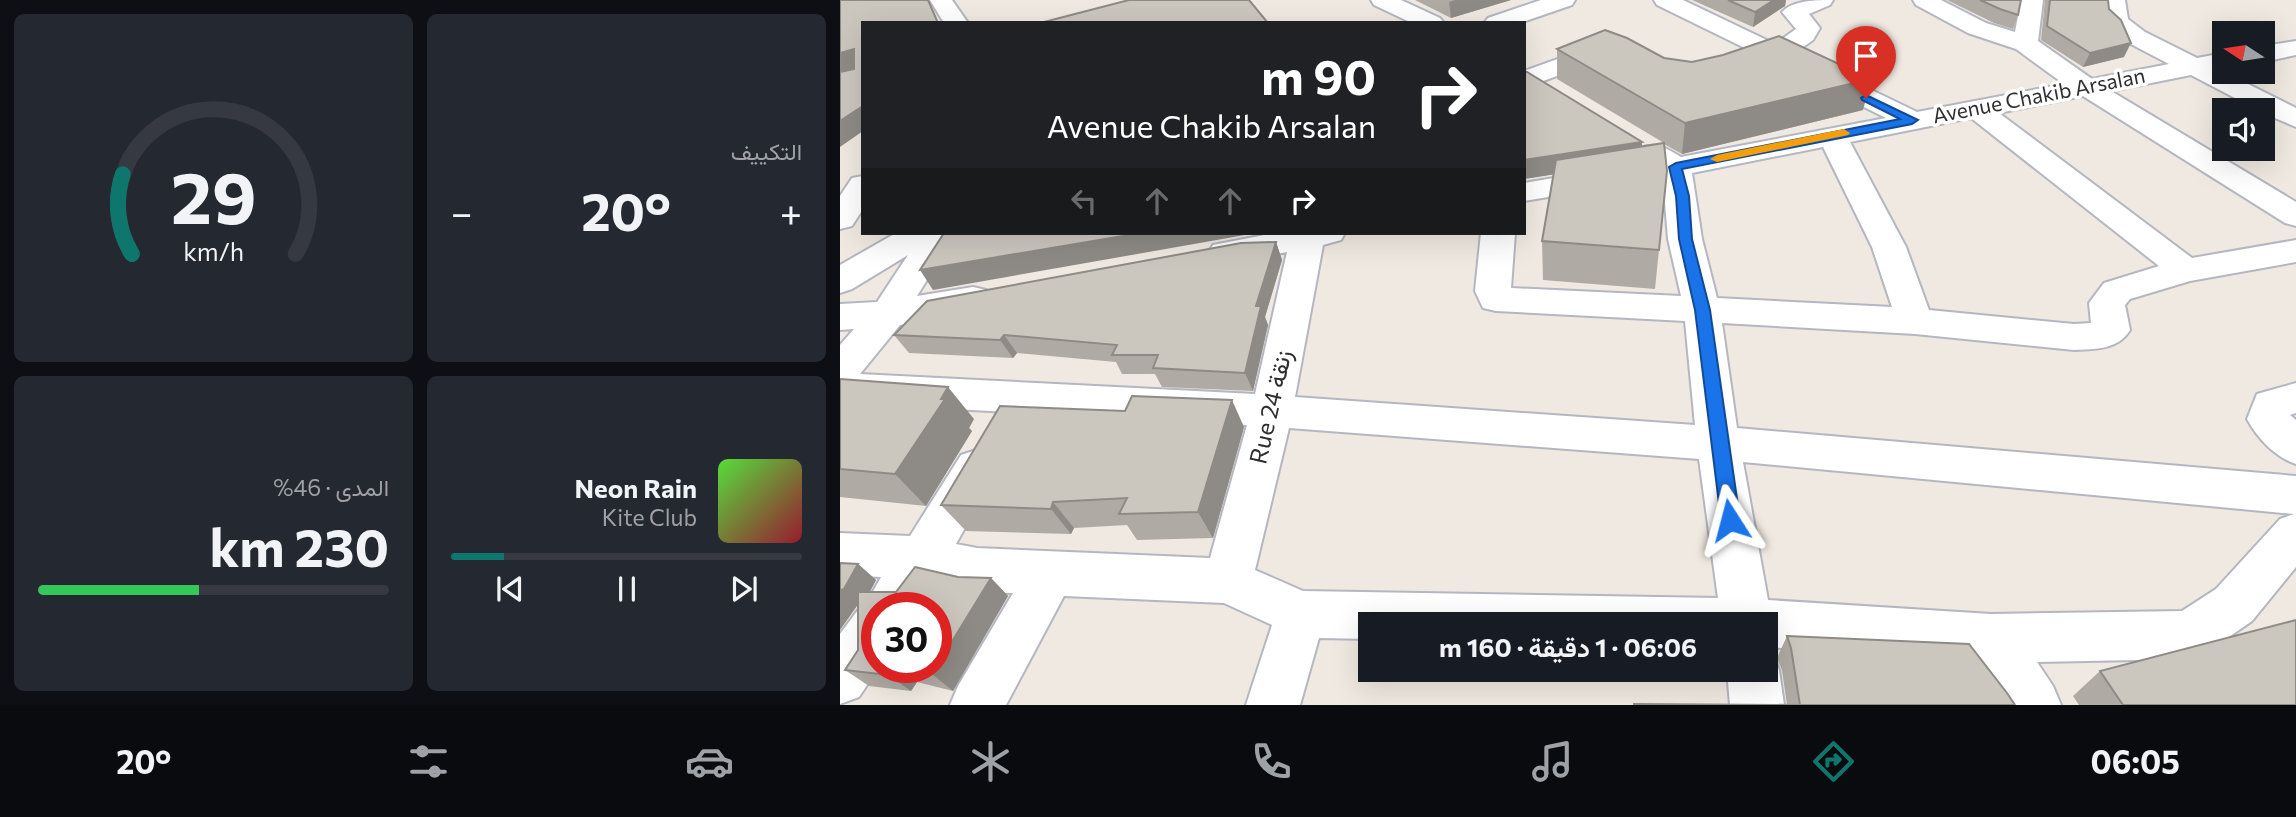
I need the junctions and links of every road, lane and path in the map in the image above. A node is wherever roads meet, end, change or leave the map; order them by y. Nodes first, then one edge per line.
1 (941, 0) edge
2 (1382, 0) edge
3 (1564, 0) edge
4 (1665, 0) edge
5 (1822, 0) edge
6 (2032, 0) edge
7 (2114, 0) edge
8 (1937, 3) edge
9 (955, 21) edge
10 (1428, 21) edge
11 (1502, 21) edge
12 (2025, 44) junction
13 (2296, 48) edge
14 (2275, 52) edge
15 (1775, 54) junction
16 (1633, 59) edge
17 (2212, 63) edge
18 (2195, 66) junction
19 (1725, 70) edge
20 (1527, 77) edge
21 (2086, 87) junction
22 (1564, 98) edge
23 (1976, 109) junction
24 (2296, 119) edge
25 (1912, 120) junction
26 (1832, 135) junction
27 (1631, 139) edge
28 (1676, 167) junction
29 (855, 187) edge
30 (1526, 192) edge
31 (2296, 216) edge
32 (840, 219) edge
33 (917, 235) edge
34 (938, 235) edge
35 (1309, 235) edge
36 (1314, 235) edge
37 (1498, 235) edge
38 (2296, 251) edge
39 (1189, 260) edge
40 (2186, 270) junction
41 (840, 281) edge
42 (1005, 293) edge
43 (1702, 310) junction
44 (888, 314) junction
45 (840, 317) edge
46 (1915, 321) junction
47 (840, 371) edge
48 (840, 387) edge
49 (2296, 397) edge
50 (1016, 400) junction
51 (1272, 411) junction
52 (1718, 443) junction
53 (2296, 447) edge
54 (2296, 495) edge
55 (2296, 533) edge
56 (840, 554) edge
57 (923, 558) junction
58 (1050, 575) junction
59 (1228, 581) junction
60 (899, 592) edge
61 (1745, 612) edge
62 (1301, 614) junction
63 (1358, 617) edge
64 (1991, 638) junction
65 (1778, 639) edge
66 (861, 648) edge
67 (840, 678) edge
68 (1754, 682) edge
69 (977, 705) edge
70 (1273, 705) edge
71 (1757, 705) edge
72 (2034, 705) edge

1 - 9 street
2 - 10 street
3 - 11 street
4 - 15 street
5 - 15 street
6 - 12 street
7 - 18 street
8 - 12 street
12 - 21 street
13 - 14 street
15 - 19 street
15 - 25 street
16 - 20 street
17 - 18 street, Avenue Chakib Arsalan
18 - 21 street, Avenue Chakib Arsalan
18 - 24 street
20 - 22 street
21 - 23 street, Avenue Chakib Arsalan
21 - 31 street
23 - 25 street, Avenue Chakib Arsalan
23 - 40 street
25 - 26 street, Avenue Chakib Arsalan
26 - 28 street, Avenue Chakib Arsalan
26 - 46 street
27 - 28 street
28 - 30 street, Avenue Chakib Arsalan
28 - 43 street
29 - 32 street
33 - 41 street
34 - 44 street
35 - 39 street
36 - 51 street, Rue 24 زنقة
37 - 43 street
38 - 40 street
40 - 46 street
42 - 44 street
43 - 46 street
43 - 52 street
44 - 45 street
44 - 47 street
48 - 50 street
49 - 53 street
50 - 51 street
50 - 57 street
51 - 52 street
51 - 59 street, Rue 24 زنقة
52 - 54 street
52 - 61 street
55 - 64 street
56 - 57 street
57 - 58 street
57 - 60 street
58 - 59 street
58 - 69 street
59 - 62 street
62 - 63 street
62 - 70 street
64 - 65 street
64 - 72 street
66 - 67 street
68 - 71 street

